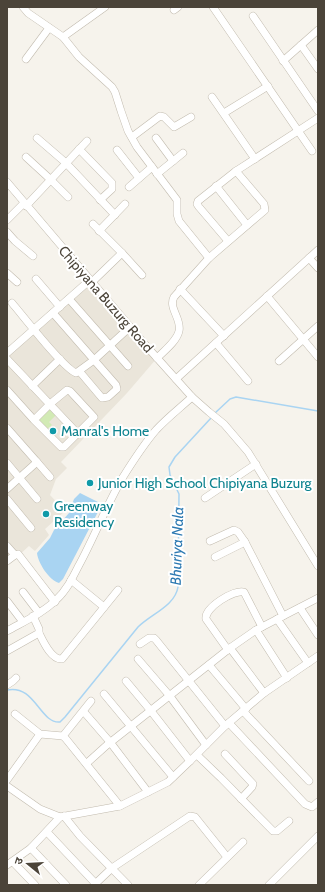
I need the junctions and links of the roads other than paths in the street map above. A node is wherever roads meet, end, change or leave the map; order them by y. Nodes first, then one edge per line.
1 (105, 7) edge
2 (214, 7) edge
3 (27, 9) edge
4 (253, 16) dead end
5 (49, 28) junction
6 (318, 30) edge
7 (63, 37) junction
8 (301, 45) junction
9 (26, 59) dead end
10 (283, 61) junction
11 (318, 69) edge
12 (268, 86) junction
13 (212, 97) dead end
14 (318, 111) edge
15 (224, 114) junction
16 (191, 117) dead end
17 (318, 118) edge
18 (298, 131) junction
19 (132, 137) junction
20 (37, 138) dead end
21 (156, 138) dead end
22 (87, 141) dead end
23 (79, 150) junction
24 (117, 150) dead end
25 (312, 151) dead end
26 (183, 153) dead end
27 (26, 158) dead end
28 (255, 159) junction
29 (173, 161) junction
30 (66, 163) junction
31 (152, 167) junction
32 (236, 171) junction
33 (157, 174) junction
34 (139, 178) junction
35 (50, 179) junction
36 (7, 182) edge
37 (216, 186) junction
38 (129, 188) dead end
39 (68, 197) dead end
40 (100, 200) junction
41 (25, 204) junction
42 (126, 204) dead end
43 (115, 215) junction
44 (7, 220) edge
45 (93, 224) dead end
46 (247, 226) junction
47 (99, 231) junction
48 (7, 232) edge
49 (228, 241) junction
50 (318, 250) edge
51 (122, 253) junction
52 (33, 256) dead end
53 (209, 258) junction
54 (309, 258) junction
55 (318, 268) edge
56 (7, 272) edge
57 (142, 275) dead end
58 (36, 279) dead end
59 (91, 281) junction
60 (17, 282) dead end
61 (180, 289) junction
62 (267, 296) junction
63 (69, 299) junction
64 (12, 303) dead end
65 (60, 307) junction
66 (53, 313) junction
67 (318, 326) edge
68 (130, 327) junction
69 (34, 329) junction
70 (224, 336) junction
71 (303, 339) junction
72 (216, 343) junction
73 (109, 346) junction
74 (7, 353) edge
75 (318, 357) edge
76 (157, 358) junction
77 (7, 359) edge
78 (60, 359) junction
79 (94, 360) junction
80 (279, 361) dead end
81 (128, 366) dead end
82 (80, 372) junction
83 (176, 379) junction
84 (248, 381) dead end
85 (32, 386) junction
86 (7, 390) edge
87 (192, 397) junction
88 (50, 404) junction
89 (34, 420) junction
90 (7, 428) edge
91 (78, 434) junction
92 (37, 462) junction
93 (7, 463) edge
94 (256, 464) junction
95 (50, 477) dead end
96 (20, 478) junction
97 (7, 489) edge
98 (205, 498) dead end
99 (7, 499) edge
100 (36, 499) dead end
101 (31, 528) dead end
102 (210, 541) dead end
103 (245, 542) junction
104 (7, 546) edge
105 (15, 555) junction
106 (215, 557) dead end
107 (7, 561) edge
108 (318, 566) edge
109 (71, 580) junction
110 (118, 590) dead end
111 (23, 592) dead end
112 (318, 598) edge
113 (7, 601) edge
114 (55, 602) junction
115 (104, 607) junction
116 (300, 608) junction
117 (36, 615) junction
118 (280, 618) junction
119 (23, 622) junction
120 (259, 629) junction
121 (7, 630) edge
122 (39, 633) junction
123 (318, 636) edge
124 (140, 644) dead end
125 (229, 649) junction
126 (7, 651) edge
127 (318, 656) edge
128 (138, 659) dead end
129 (308, 663) junction
130 (209, 665) junction
131 (16, 678) dead end
132 (287, 678) junction
133 (126, 681) dead end
134 (190, 681) junction
135 (7, 685) edge
136 (264, 693) junction
137 (104, 694) dead end
138 (169, 695) junction
139 (91, 701) dead end
140 (244, 710) junction
141 (152, 711) junction
142 (84, 712) junction
143 (15, 714) dead end
144 (227, 724) junction
145 (132, 726) junction
146 (40, 734) junction
147 (63, 736) junction
148 (110, 742) junction
149 (206, 745) junction
150 (225, 754) dead end
151 (197, 755) junction
152 (190, 761) junction
153 (87, 763) junction
154 (173, 777) junction
155 (7, 780) edge
156 (309, 781) dead end
157 (7, 786) edge
158 (148, 792) junction
159 (241, 798) junction
160 (318, 802) edge
161 (120, 806) junction
162 (62, 817) junction
163 (289, 821) dead end
164 (47, 832) junction
165 (318, 836) edge
166 (244, 842) dead end
167 (31, 848) junction
168 (227, 857) junction
169 (10, 864) edge
170 (112, 868) junction
171 (95, 884) edge
172 (35, 885) edge
173 (66, 885) edge
174 (128, 885) edge
175 (199, 885) edge
176 (269, 885) edge

1 - 7 street
2 - 12 street
3 - 5 street
4 - 10 street
5 - 7 street
5 - 9 street
6 - 8 street
7 - 19 street
8 - 10 street
8 - 11 street
10 - 14 street
12 - 15 street
12 - 18 street
13 - 15 street
15 - 28 street
16 - 19 street
17 - 18 street
18 - 25 street
18 - 28 street
19 - 31 street
20 - 30 street
21 - 29 street
22 - 23 street
23 - 30 street
23 - 40 street
24 - 34 street
26 - 29 street
27 - 35 street
28 - 32 street
29 - 33 street
30 - 35 street
30 - 40 street
31 - 33 street
31 - 34 street
32 - 37 street
32 - 46 street
33 - 53 street
34 - 38 street
35 - 39 street
35 - 41 street
36 - 41 street, Chipiyana Buzurg Road
37 - 46 street
37 - 49 street
40 - 43 street
41 - 44 street
41 - 59 street, Chipiyana Buzurg Road
42 - 43 street
43 - 47 street
45 - 47 street
46 - 49 street
47 - 51 street
48 - 52 street
49 - 53 street
50 - 54 street
51 - 57 street
51 - 59 street
53 - 61 street
54 - 55 street
54 - 62 street
56 - 60 street
58 - 65 street
59 - 63 street
59 - 68 street, Chipiyana Buzurg Road
61 - 70 street
61 - 76 street
62 - 70 street
62 - 71 street
63 - 65 street
63 - 73 street
64 - 69 street
65 - 66 street
66 - 69 street
66 - 79 street
67 - 71 street
68 - 73 street
68 - 76 street, Chipiyana Buzurg Road
69 - 74 street
69 - 78 street
70 - 72 street
71 - 75 street
71 - 80 street
72 - 83 street
72 - 84 street
73 - 79 street
73 - 81 street
76 - 83 street, Chipiyana Buzurg Road
77 - 85 street
78 - 82 street
78 - 85 street
79 - 82 street
79 - 82 street
83 - 87 street, Chipiyana Buzurg Road
85 - 88 street
86 - 89 street
87 - 94 street, Chipiyana Buzurg Road
87 - 109 street
88 - 89 street
88 - 91 street
88 - 91 street
89 - 91 street
90 - 92 street
92 - 95 street
92 - 96 street
93 - 96 street
94 - 98 street
94 - 108 street, Chipiyana Buzurg Road
96 - 97 street
96 - 100 street
99 - 101 street
102 - 103 street
103 - 106 street
103 - 118 street
104 - 105 street
105 - 107 street
105 - 114 street
109 - 114 street
109 - 115 street
110 - 115 street
111 - 117 street
112 - 116 street
113 - 119 street
114 - 117 street
115 - 122 street
116 - 118 street
116 - 123 street
117 - 119 street
117 - 122 street
118 - 120 street
118 - 129 street
119 - 121 street
120 - 125 street
120 - 125 street
120 - 132 street
122 - 126 street
124 - 134 street
125 - 130 street
125 - 136 street
127 - 129 street
128 - 138 street
129 - 132 street
130 - 134 street
130 - 140 street
131 - 135 street
132 - 136 street
133 - 141 street
134 - 138 street
134 - 144 street
136 - 140 street
137 - 145 street
138 - 141 street
138 - 149 street
139 - 142 street
140 - 144 street
140 - 156 street
141 - 145 street
141 - 152 street
142 - 147 street
142 - 148 street
143 - 146 street
144 - 149 street
144 - 160 street
145 - 148 street
145 - 154 street
146 - 147 street
146 - 155 street
147 - 153 street
148 - 153 street
148 - 158 street
149 - 151 street
150 - 159 street
151 - 152 street
151 - 159 street
152 - 154 street
153 - 161 street
154 - 158 street
157 - 162 street
158 - 161 street
159 - 163 street
161 - 162 street
162 - 164 street
162 - 170 street
164 - 167 street
164 - 171 street
165 - 176 street
166 - 168 street
167 - 169 street
167 - 173 street
168 - 170 street
168 - 175 street
169 - 172 street
170 - 171 street
170 - 174 street

